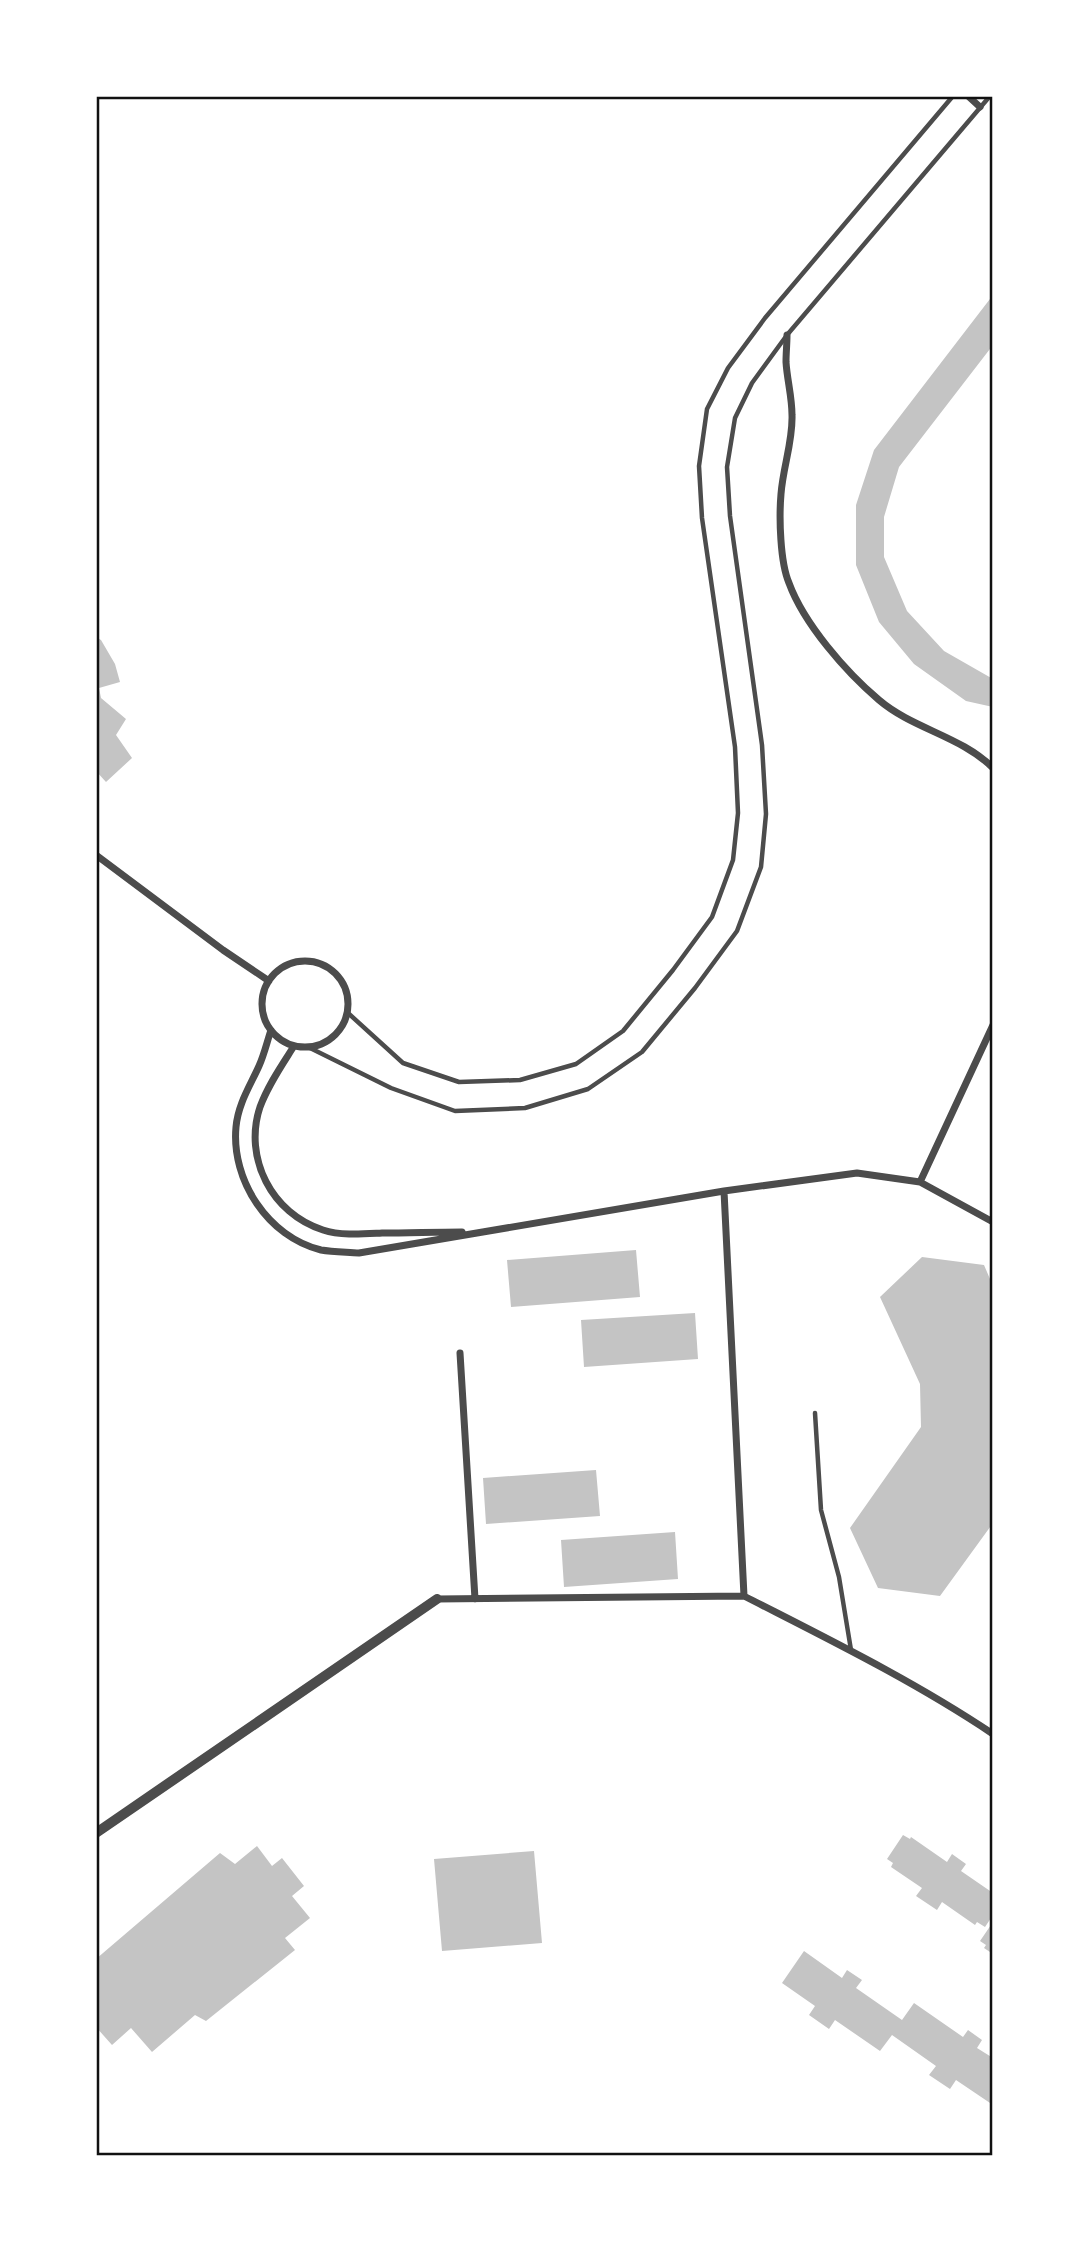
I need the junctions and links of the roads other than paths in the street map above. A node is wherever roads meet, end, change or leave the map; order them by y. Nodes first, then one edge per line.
1 (953, 96) edge
2 (968, 96) edge
3 (990, 96) edge
4 (980, 107) junction
5 (787, 335) junction
6 (993, 768) edge
7 (96, 855) edge
8 (269, 981) junction
9 (348, 1013) junction
10 (993, 1025) edge
11 (271, 1030) junction
12 (293, 1046) junction
13 (308, 1047) junction
14 (920, 1182) junction
15 (724, 1191) junction
16 (993, 1222) edge
17 (487, 1231) junction
18 (460, 1353) dead end
19 (815, 1413) dead end
20 (744, 1597) junction
21 (437, 1599) joint
22 (475, 1599) junction
23 (851, 1651) junction
24 (993, 1734) edge
25 (96, 1833) edge

1 - 9 lane
2 - 4 street
3 - 4 lane
4 - 5 lane
5 - 6 street
5 - 13 lane
7 - 8 street
8 - 9 street
8 - 11 street
9 - 13 street
10 - 14 street
11 - 12 street
11 - 17 street
12 - 13 street
12 - 17 street
14 - 15 street
14 - 16 street
15 - 17 street
15 - 20 street
18 - 22 street
19 - 23 lane
20 - 22 street
20 - 23 street
21 - 22 street
21 - 25 street
23 - 24 street

